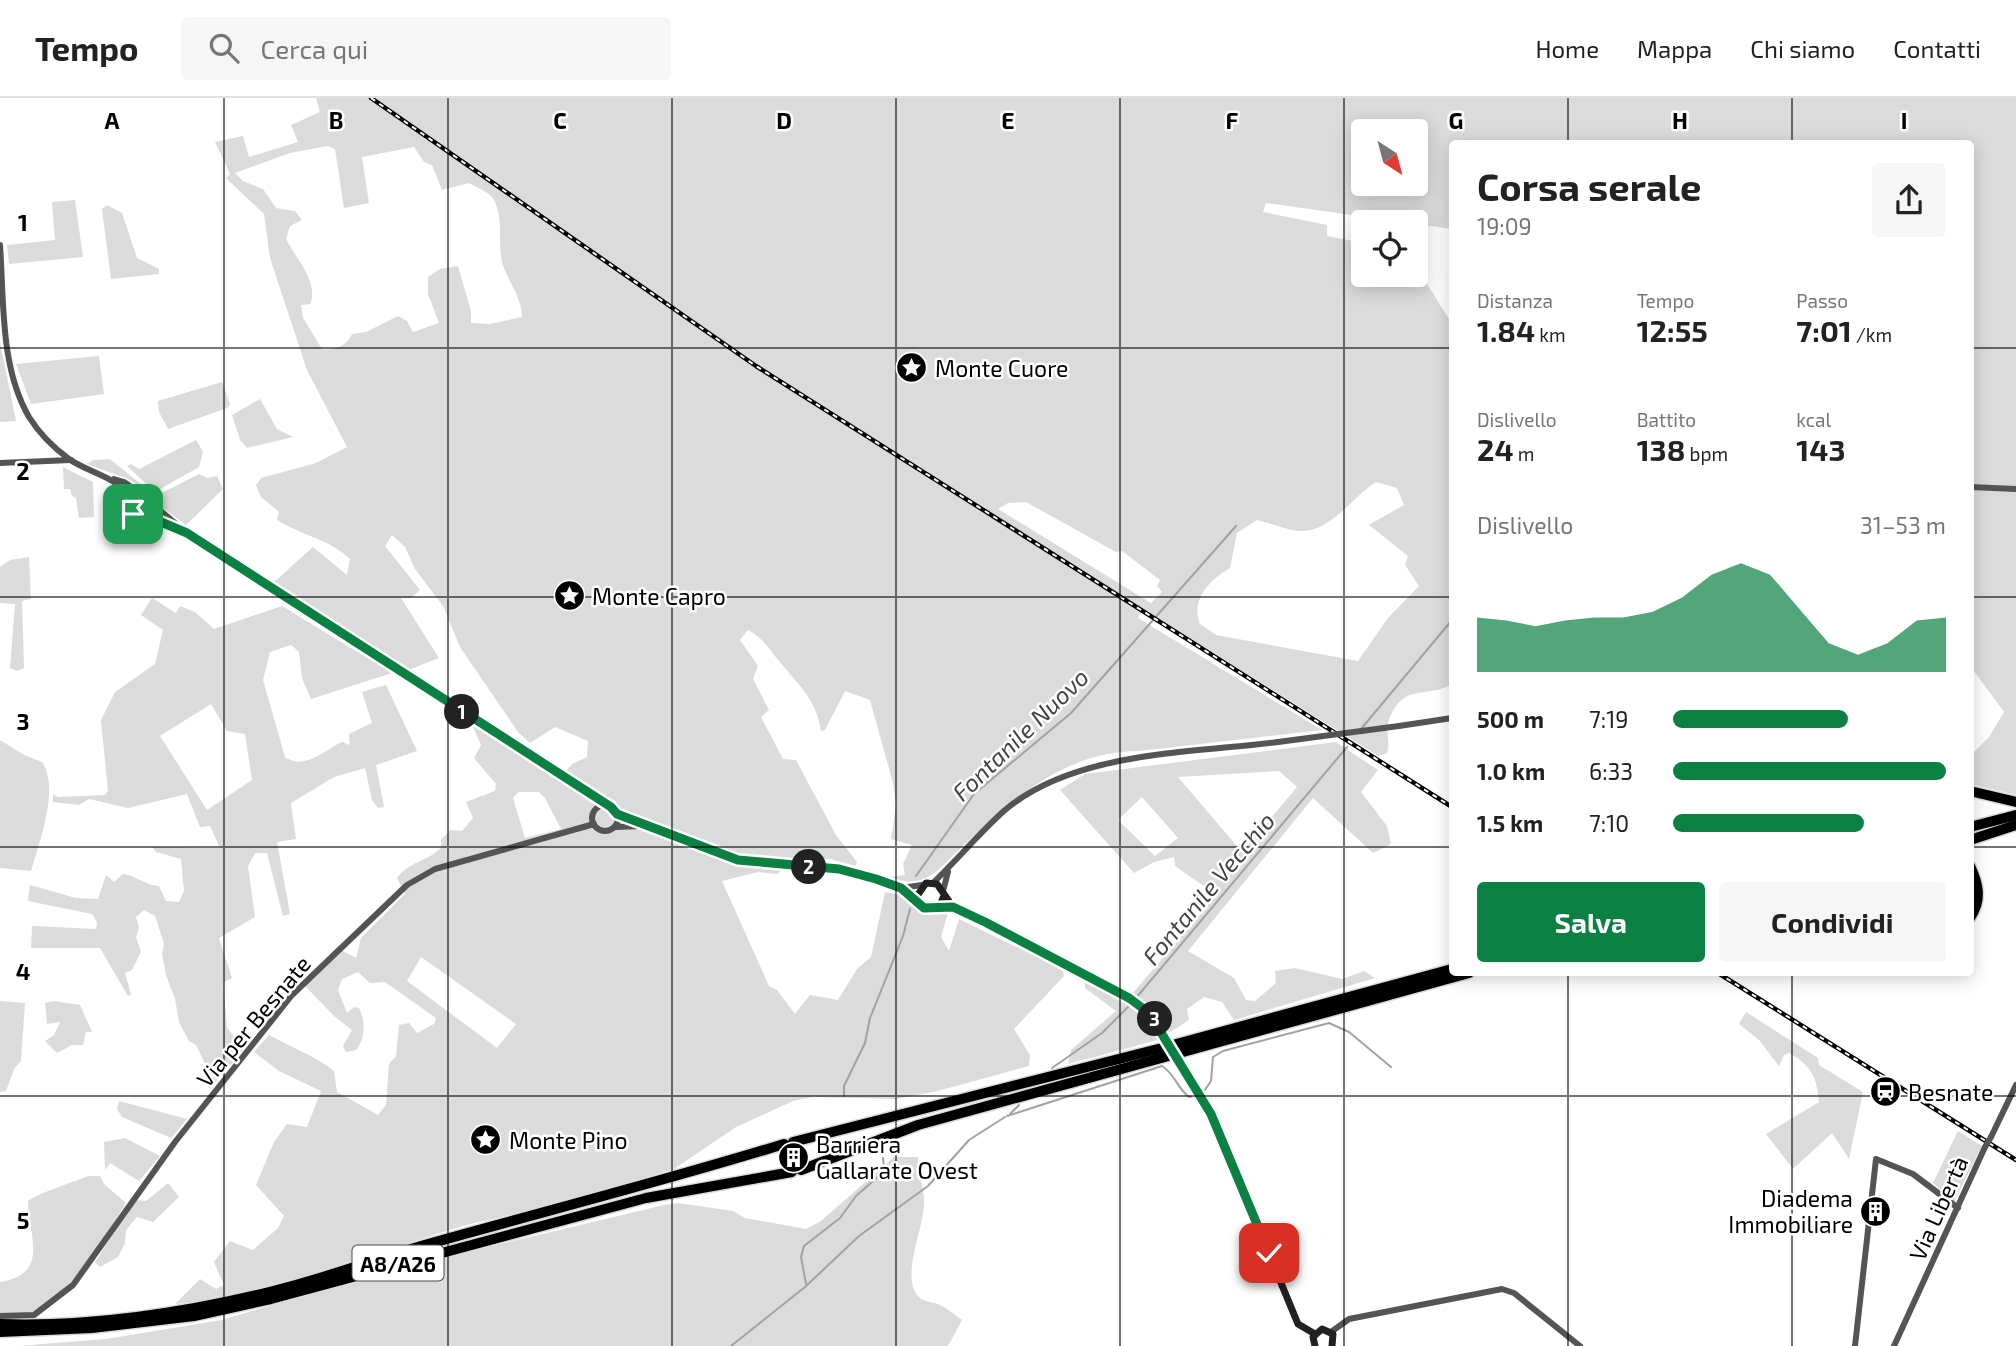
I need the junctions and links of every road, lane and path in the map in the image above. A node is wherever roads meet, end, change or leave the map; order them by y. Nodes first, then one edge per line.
1 (0, 245) edge
2 (60, 452) junction
3 (71, 460) junction
4 (52, 462) junction
5 (0, 463) edge
6 (98, 475) junction
7 (1974, 487) edge
8 (2016, 489) edge
9 (143, 495) junction
10 (132, 504) junction
11 (157, 508) junction
12 (151, 519) junction
13 (187, 533) junction
14 (1449, 719) edge
15 (1974, 792) edge
16 (585, 793) junction
17 (2016, 802) edge
18 (606, 806) junction
19 (595, 810) junction
20 (617, 814) junction
21 (2016, 815) edge
22 (594, 824) junction
23 (643, 825) junction
24 (2016, 825) edge
25 (1974, 826) edge
26 (615, 827) junction
27 (1974, 839) edge
28 (951, 867) junction
29 (1974, 874) edge
30 (933, 883) junction
31 (922, 885) junction
32 (901, 888) junction
33 (943, 893) junction
34 (917, 900) junction
35 (953, 907) junction
36 (936, 908) junction
37 (1974, 909) edge
38 (1449, 970) edge
39 (1458, 976) edge
40 (2016, 1085) edge
41 (1958, 1208) junction
42 (0, 1316) edge
43 (0, 1324) edge
44 (0, 1332) edge
45 (1331, 1332) junction
46 (1315, 1334) junction
47 (1315, 1346) edge
48 (1332, 1346) edge
49 (1580, 1346) edge
50 (1856, 1346) edge
51 (1894, 1346) edge

1 - 2 street
2 - 3 street
2 - 4 street
3 - 4 street
3 - 6 street
4 - 5 street
6 - 9 street
6 - 10 street
7 - 8 street
9 - 10 street
9 - 11 street
10 - 12 street
11 - 12 street
11 - 13 street
12 - 13 street
13 - 16 street
14 - 28 street, bridge
15 - 17 highway
16 - 18 street
16 - 19 street
18 - 19 street
18 - 20 street
19 - 22 street
20 - 23 street
20 - 26 street
21 - 25 highway
22 - 26 street
22 - 42 street, Via per Besnate
23 - 26 street
23 - 32 street
24 - 27 highway
28 - 30 street
28 - 33 street
29 - 37 highway
30 - 31 main road
30 - 33 main road
31 - 32 street
31 - 34 main road
32 - 34 street
33 - 35 main road
33 - 36 main road
34 - 36 main road
35 - 36 main road
35 - 46 main road, bridge
38 - 43 highway, A8/A26
39 - 44 highway, A8/A26
40 - 41 street, Via Libertà, bridge
41 - 50 street
41 - 51 street, Via Libertà
45 - 46 main road
45 - 48 main road
45 - 49 street
46 - 47 main road

